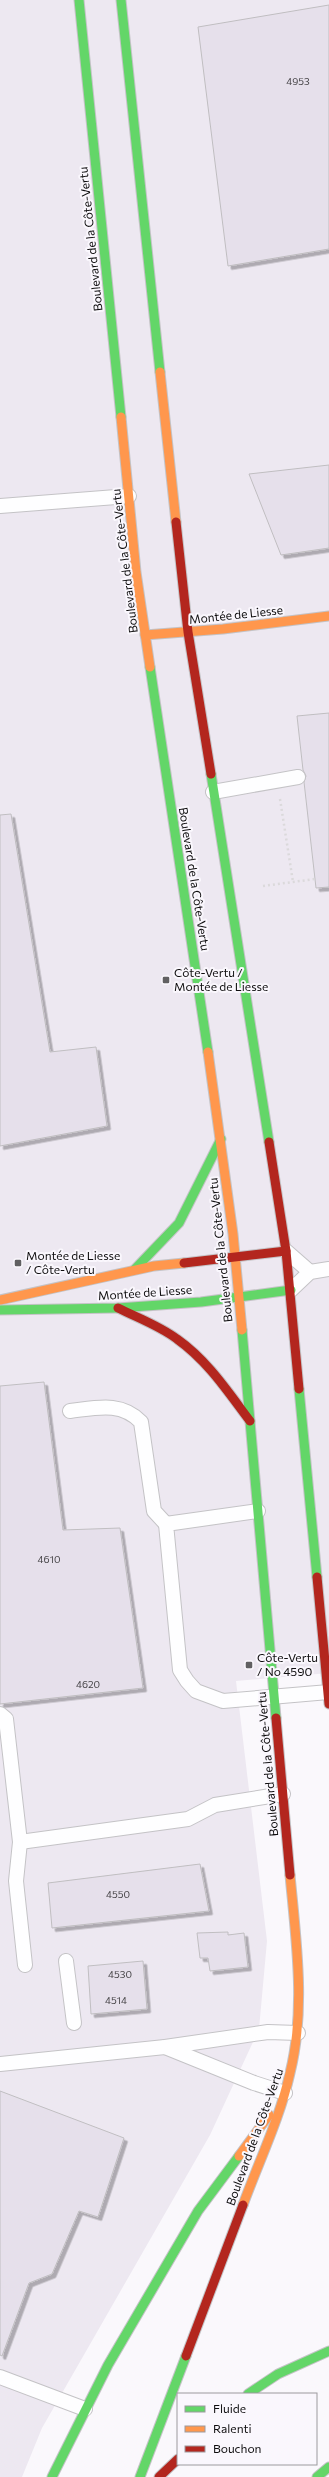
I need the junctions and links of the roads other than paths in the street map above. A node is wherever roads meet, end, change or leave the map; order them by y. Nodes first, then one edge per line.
1 (79, 0) edge
2 (121, 0) edge
3 (129, 496) junction
4 (0, 506) edge
5 (329, 616) edge
6 (188, 632) junction
7 (145, 635) junction
8 (298, 777) dead end
9 (213, 792) junction
10 (221, 1139) junction
11 (286, 1251) junction
12 (236, 1256) junction
13 (329, 1269) edge
14 (135, 1270) junction
15 (310, 1272) junction
16 (290, 1290) junction
17 (239, 1297) junction
18 (0, 1300) edge
19 (118, 1308) junction
20 (0, 1310) edge
21 (70, 1411) dead end
22 (250, 1421) junction
23 (258, 1511) junction
24 (166, 1524) junction
25 (329, 1696) edge
26 (274, 1697) junction
27 (0, 1714) edge
28 (283, 1794) junction
29 (20, 1842) junction
30 (66, 1961) dead end
31 (25, 1965) dead end
32 (74, 2023) dead end
33 (298, 2033) junction
34 (165, 2047) junction
35 (0, 2064) edge
36 (286, 2093) junction
37 (329, 2351) edge
38 (0, 2377) edge
39 (250, 2393) edge
40 (84, 2409) junction
41 (177, 2460) edge
42 (329, 2467) edge
43 (52, 2477) edge
44 (140, 2477) edge
45 (159, 2477) edge
46 (317, 2477) edge

1 - 3 street, Boulevard de la Côte-Vertu
2 - 6 street
3 - 4 lane
3 - 7 street, Boulevard de la Côte-Vertu
5 - 6 street, Montée de Liesse
6 - 7 street, Montée de Liesse
6 - 9 street
7 - 10 street, Boulevard de la Côte-Vertu
8 - 9 lane
9 - 11 street
10 - 12 street, Boulevard de la Côte-Vertu
10 - 14 street
11 - 12 street, Montée de Liesse
11 - 15 lane
11 - 16 street
12 - 14 street, Montée de Liesse
12 - 17 street, Boulevard de la Côte-Vertu
13 - 15 lane
14 - 18 street, Montée de Liesse
15 - 16 lane
16 - 17 street, Montée de Liesse
16 - 25 street
17 - 19 street, Montée de Liesse
17 - 22 street, Boulevard de la Côte-Vertu
19 - 20 street, Montée de Liesse
19 - 22 street
21 - 24 lane
22 - 23 street, Boulevard de la Côte-Vertu
23 - 24 lane
23 - 26 street, Boulevard de la Côte-Vertu
24 - 26 lane
25 - 26 lane
26 - 28 street, Boulevard de la Côte-Vertu
27 - 29 lane
28 - 29 lane
28 - 33 street, Boulevard de la Côte-Vertu
29 - 31 lane
30 - 32 lane
33 - 34 lane
33 - 36 street, Boulevard de la Côte-Vertu
34 - 35 lane
34 - 36 lane
36 - 40 street
36 - 44 street, Boulevard de la Côte-Vertu
37 - 39 street
38 - 40 lane
40 - 43 street
41 - 45 street
42 - 46 street

